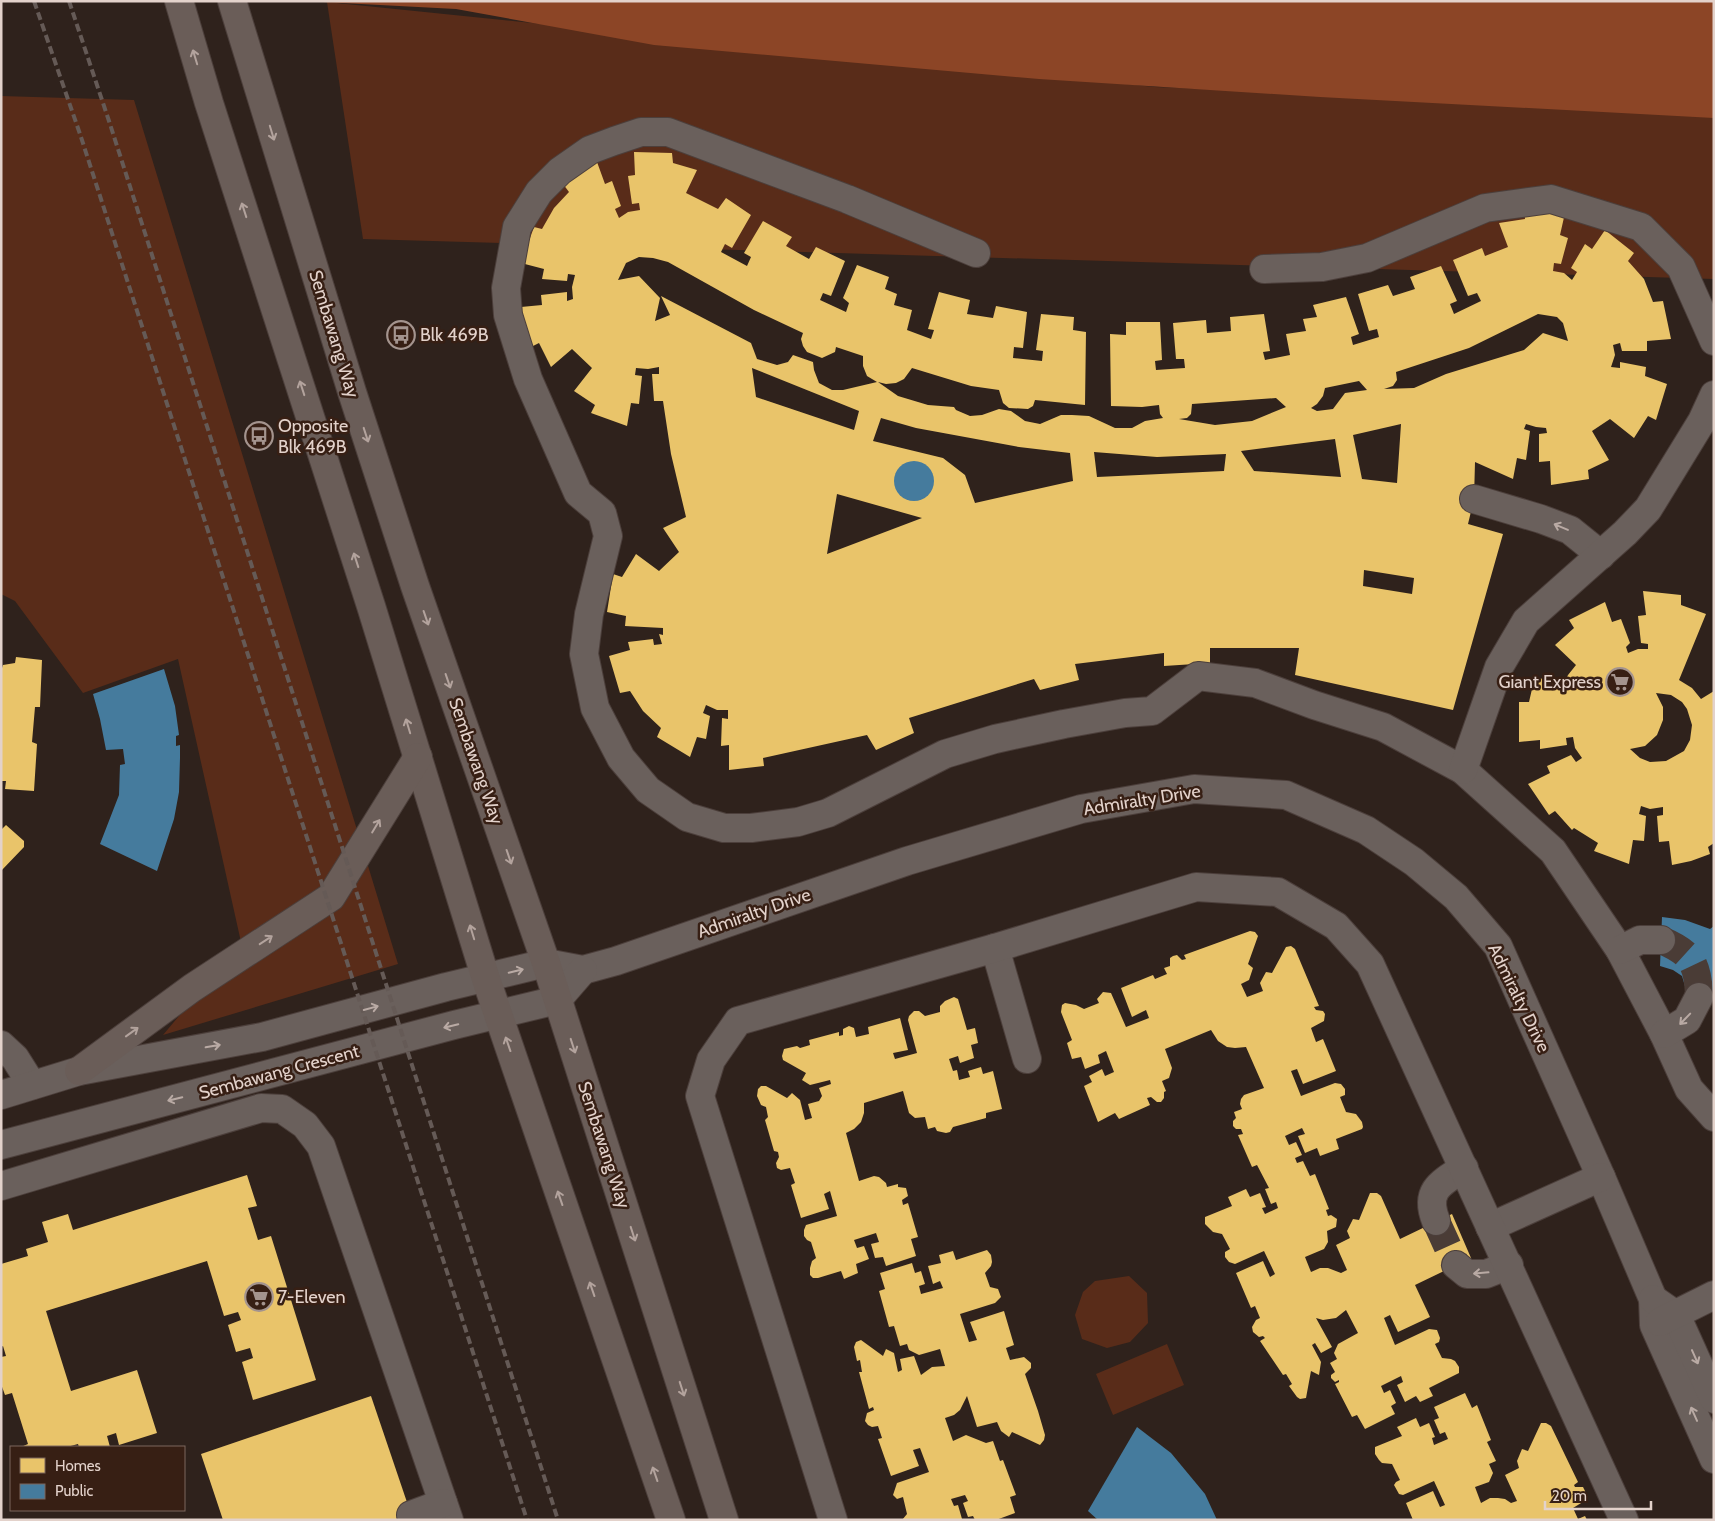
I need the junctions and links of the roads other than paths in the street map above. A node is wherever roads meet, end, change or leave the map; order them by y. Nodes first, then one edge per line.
1 (179, 1) edge
2 (232, 1) edge
3 (976, 253) dead end
4 (1264, 269) dead end
5 (1714, 341) edge
6 (1714, 395) edge
7 (1474, 499) dead end
8 (1600, 555) junction
9 (418, 757) junction
10 (1463, 770) junction
11 (1661, 940) tunnel mouth
12 (995, 948) junction
13 (1620, 950) junction
14 (546, 963) junction
15 (583, 970) junction
16 (486, 979) junction
17 (1699, 997) tunnel mouth
18 (557, 1000) junction
19 (498, 1014) junction
20 (1664, 1034) junction
21 (1, 1046) edge
22 (1027, 1059) dead end
23 (79, 1071) junction
24 (32, 1085) junction
25 (1, 1094) edge
26 (1714, 1117) edge
27 (1, 1145) edge
28 (1464, 1168) junction
29 (1601, 1176) junction
30 (1, 1186) edge
31 (1436, 1221) tunnel mouth
32 (1490, 1227) junction
33 (1456, 1265) tunnel mouth
34 (1508, 1265) junction
35 (1714, 1295) edge
36 (1661, 1313) junction
37 (1714, 1399) edge
38 (1714, 1459) edge
39 (446, 1512) edge
40 (411, 1515) dead end
41 (671, 1520) edge
42 (724, 1520) edge
43 (833, 1520) edge
44 (1624, 1520) edge

9 -> 1 main road
2 -> 14 main road, Sembawang Way
3 - 10 street
4 - 5 street
6 - 8 street
8 -> 7 street
8 - 10 street
16 -> 9 main road
23 -> 9 main road
10 - 13 street
11 - 13 street
12 - 22 street
12 - 28 street
12 - 43 street
13 - 20 street
14 - 15 street, Admiralty Drive
16 -> 14 street
14 - 18 main road, Sembawang Way
15 - 18 street
15 - 29 street, Admiralty Drive
16 - 19 main road
23 -> 16 street
17 -> 20 street
18 - 19 street, Sembawang Crescent
18 -> 42 main road, Sembawang Way
19 -> 27 street, Sembawang Crescent
41 -> 19 main road
20 - 26 street
21 - 24 street
23 - 24 street
24 - 25 street
28 - 31 street
28 - 32 street
29 - 32 street
29 - 36 street, Admiralty Drive
30 - 39 street
32 - 34 street
34 -> 33 street
34 - 44 street
35 - 36 street
36 -> 37 street, Admiralty Drive
38 -> 36 street, Admiralty Drive
39 - 40 street

